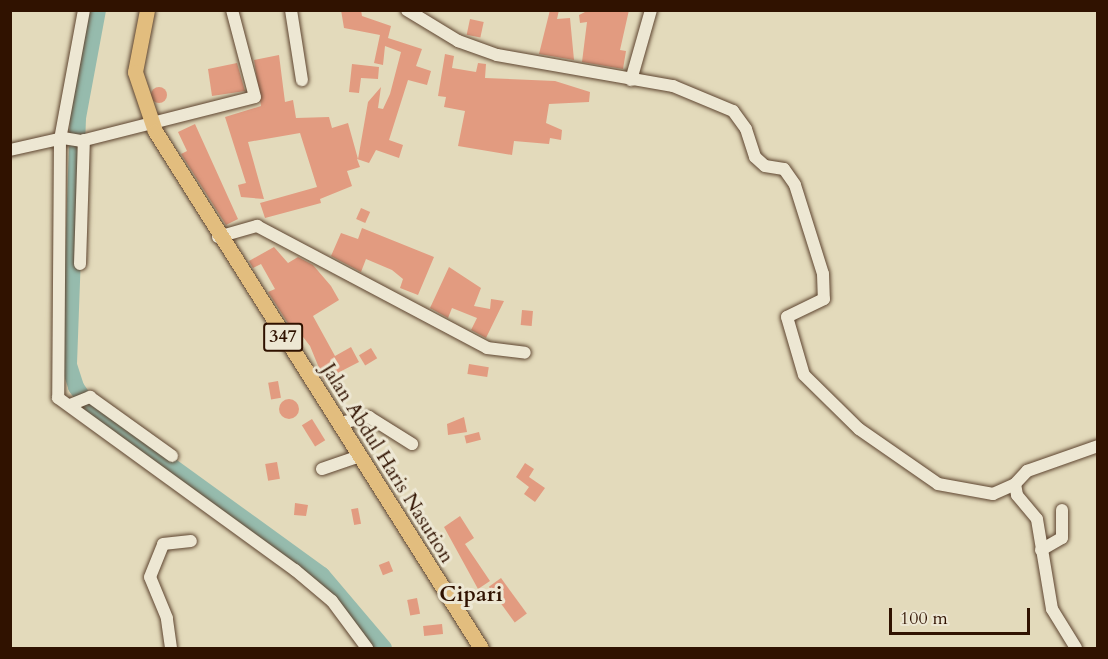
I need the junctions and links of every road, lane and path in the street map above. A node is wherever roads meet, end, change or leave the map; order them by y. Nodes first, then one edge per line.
1 (84, 10) edge
2 (147, 10) edge
3 (232, 10) edge
4 (291, 10) edge
5 (407, 10) edge
6 (651, 10) edge
7 (302, 80) dead end
8 (631, 80) junction
9 (151, 121) junction
10 (62, 138) junction
11 (83, 141) junction
12 (10, 150) edge
13 (218, 237) junction
14 (80, 264) dead end
15 (525, 353) dead end
16 (70, 405) junction
17 (339, 423) junction
18 (412, 444) dead end
19 (1098, 446) edge
20 (172, 456) dead end
21 (360, 456) junction
22 (322, 469) dead end
23 (1015, 484) junction
24 (1062, 510) dead end
25 (191, 541) dead end
26 (1041, 550) junction
27 (171, 648) edge
28 (367, 648) edge
29 (481, 648) edge
30 (1076, 648) edge

1 - 10 street
2 - 9 main road, Jalan Abdul Haris Nasution / 347
3 - 9 street
4 - 7 street
5 - 8 street
6 - 8 street
8 - 23 street
9 - 11 street
9 - 13 main road, Jalan Abdul Haris Nasution / 347
10 - 11 street
10 - 12 street
10 - 16 street
11 - 14 street
13 - 15 street
13 - 17 main road, Jalan Abdul Haris Nasution / 347
16 - 20 street
16 - 28 street
17 - 18 street
17 - 21 main road, Jalan Abdul Haris Nasution / 347
19 - 23 street
21 - 22 street
21 - 29 main road, Jalan Abdul Haris Nasution / 347
23 - 26 street
24 - 26 street
25 - 27 street
26 - 30 street

